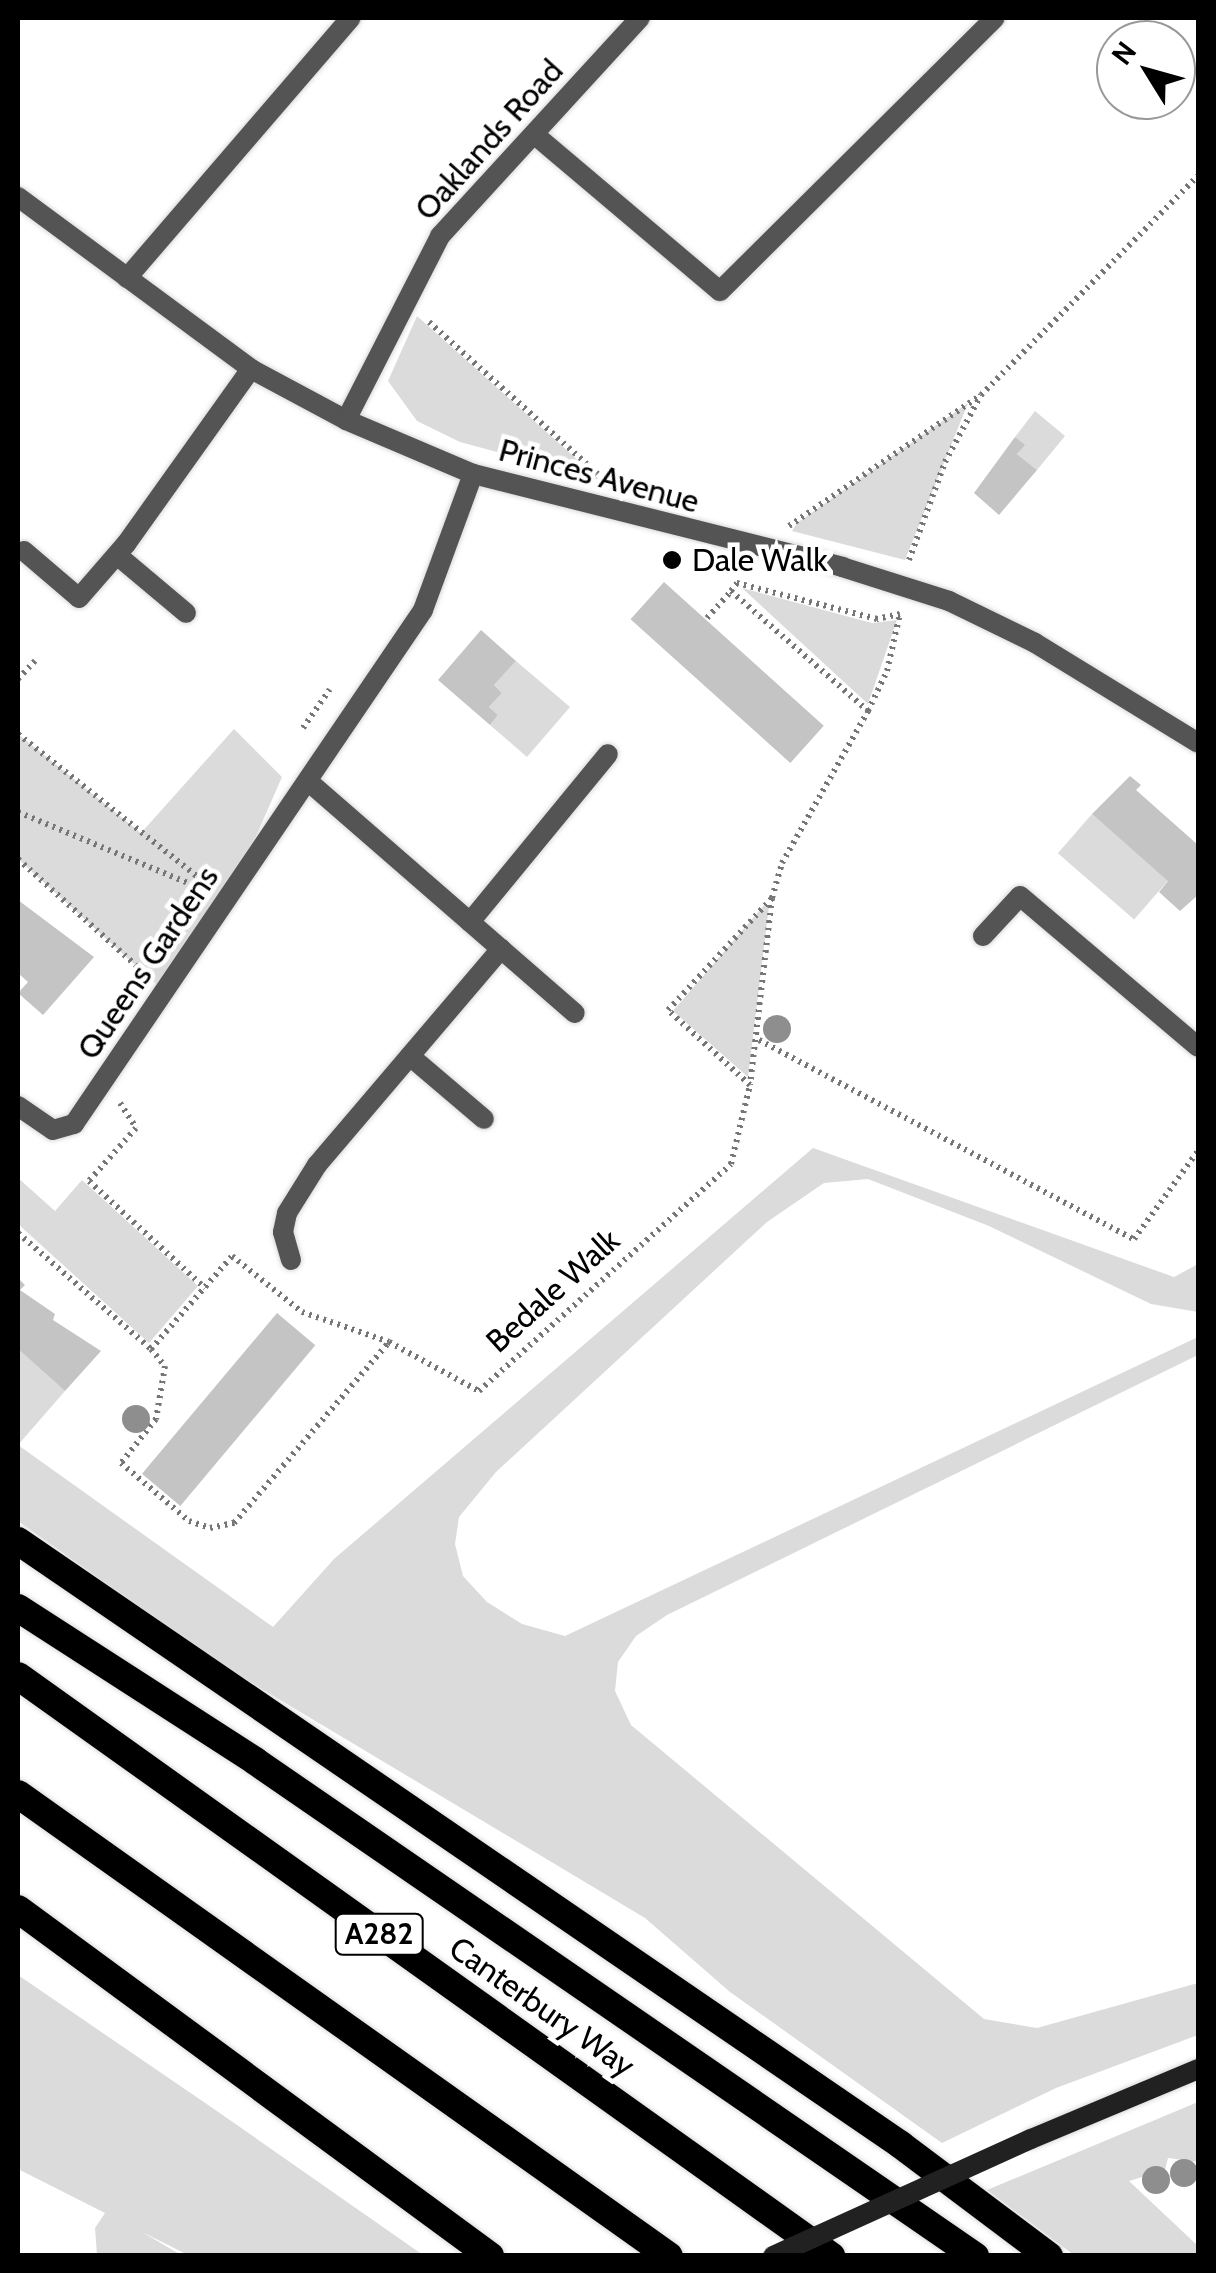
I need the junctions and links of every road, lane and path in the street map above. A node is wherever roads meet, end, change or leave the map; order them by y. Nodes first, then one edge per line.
1 (351, 18) edge
2 (640, 18) edge
3 (994, 18) edge
4 (534, 134) junction
5 (1198, 176) edge
6 (18, 197) edge
7 (127, 278) junction
8 (417, 311) dead end
9 (251, 369) junction
10 (980, 396) junction
11 (346, 420) junction
12 (473, 474) junction
13 (602, 477) dead end
14 (24, 552) dead end
15 (778, 552) junction
16 (117, 555) junction
17 (902, 584) junction
18 (732, 590) junction
19 (186, 613) dead end
20 (707, 618) dead end
21 (35, 660) dead end
22 (342, 679) dead end
23 (18, 680) edge
24 (868, 711) junction
25 (18, 734) edge
26 (297, 737) dead end
27 (1198, 743) edge
28 (608, 754) dead end
29 (309, 782) junction
30 (18, 812) edge
31 (18, 859) edge
32 (218, 869) dead end
33 (208, 885) junction
34 (772, 898) junction
35 (228, 900) junction
36 (470, 922) junction
37 (983, 936) dead end
38 (501, 948) junction
39 (166, 993) junction
40 (575, 1013) dead end
41 (759, 1040) junction
42 (1198, 1047) edge
43 (410, 1056) junction
44 (750, 1085) junction
45 (118, 1087) dead end
46 (18, 1106) edge
47 (484, 1119) dead end
48 (1198, 1151) edge
49 (18, 1233) edge
50 (291, 1260) dead end
51 (205, 1288) junction
52 (389, 1342) junction
53 (151, 1350) junction
54 (18, 1541) edge
55 (18, 1608) edge
56 (18, 1676) edge
57 (18, 1794) edge
58 (18, 1909) edge
59 (1198, 2068) edge
60 (490, 2256) edge
61 (670, 2256) edge
62 (773, 2256) edge
63 (830, 2256) edge
64 (976, 2256) edge
65 (1050, 2256) edge

1 - 7 street
2 - 4 street, Oaklands Road
3 - 4 street
4 - 11 street, Oaklands Road
5 - 10 path
6 - 7 street, Princes Avenue
7 - 9 street, Princes Avenue
8 - 13 path
9 - 11 street, Princes Avenue
9 - 16 street
10 - 15 path
10 - 17 path
11 - 12 street, Princes Avenue
12 - 15 street, Princes Avenue
12 - 29 street, Queens Gardens
14 - 16 street
15 - 17 street, Princes Avenue
16 - 19 street
17 - 27 street, Princes Avenue
18 - 20 path
18 - 24 path
18 - 24 path, Bedale Walk
21 - 23 path
22 - 26 path
24 - 34 path, Bedale Walk
25 - 33 path
28 - 36 street
29 - 35 street, Queens Gardens
29 - 36 street
30 - 35 path
31 - 39 path
32 - 33 path
33 - 35 path
34 - 41 path, Bedale Walk
34 - 44 path, Bedale Walk
35 - 39 street, Queens Gardens
36 - 38 street
37 - 42 street
38 - 40 street
38 - 43 street
39 - 46 street, Queens Gardens
41 - 44 path, Bedale Walk
41 - 48 path
43 - 47 street
43 - 50 street
44 - 52 path, Bedale Walk
45 - 51 path
49 - 53 path
51 - 52 path
51 - 53 path
52 - 53 path
54 - 65 highway
55 - 64 highway
56 - 63 highway, Canterbury Way / A282
57 - 61 highway, A282
58 - 60 highway
59 - 62 main road, bridge

